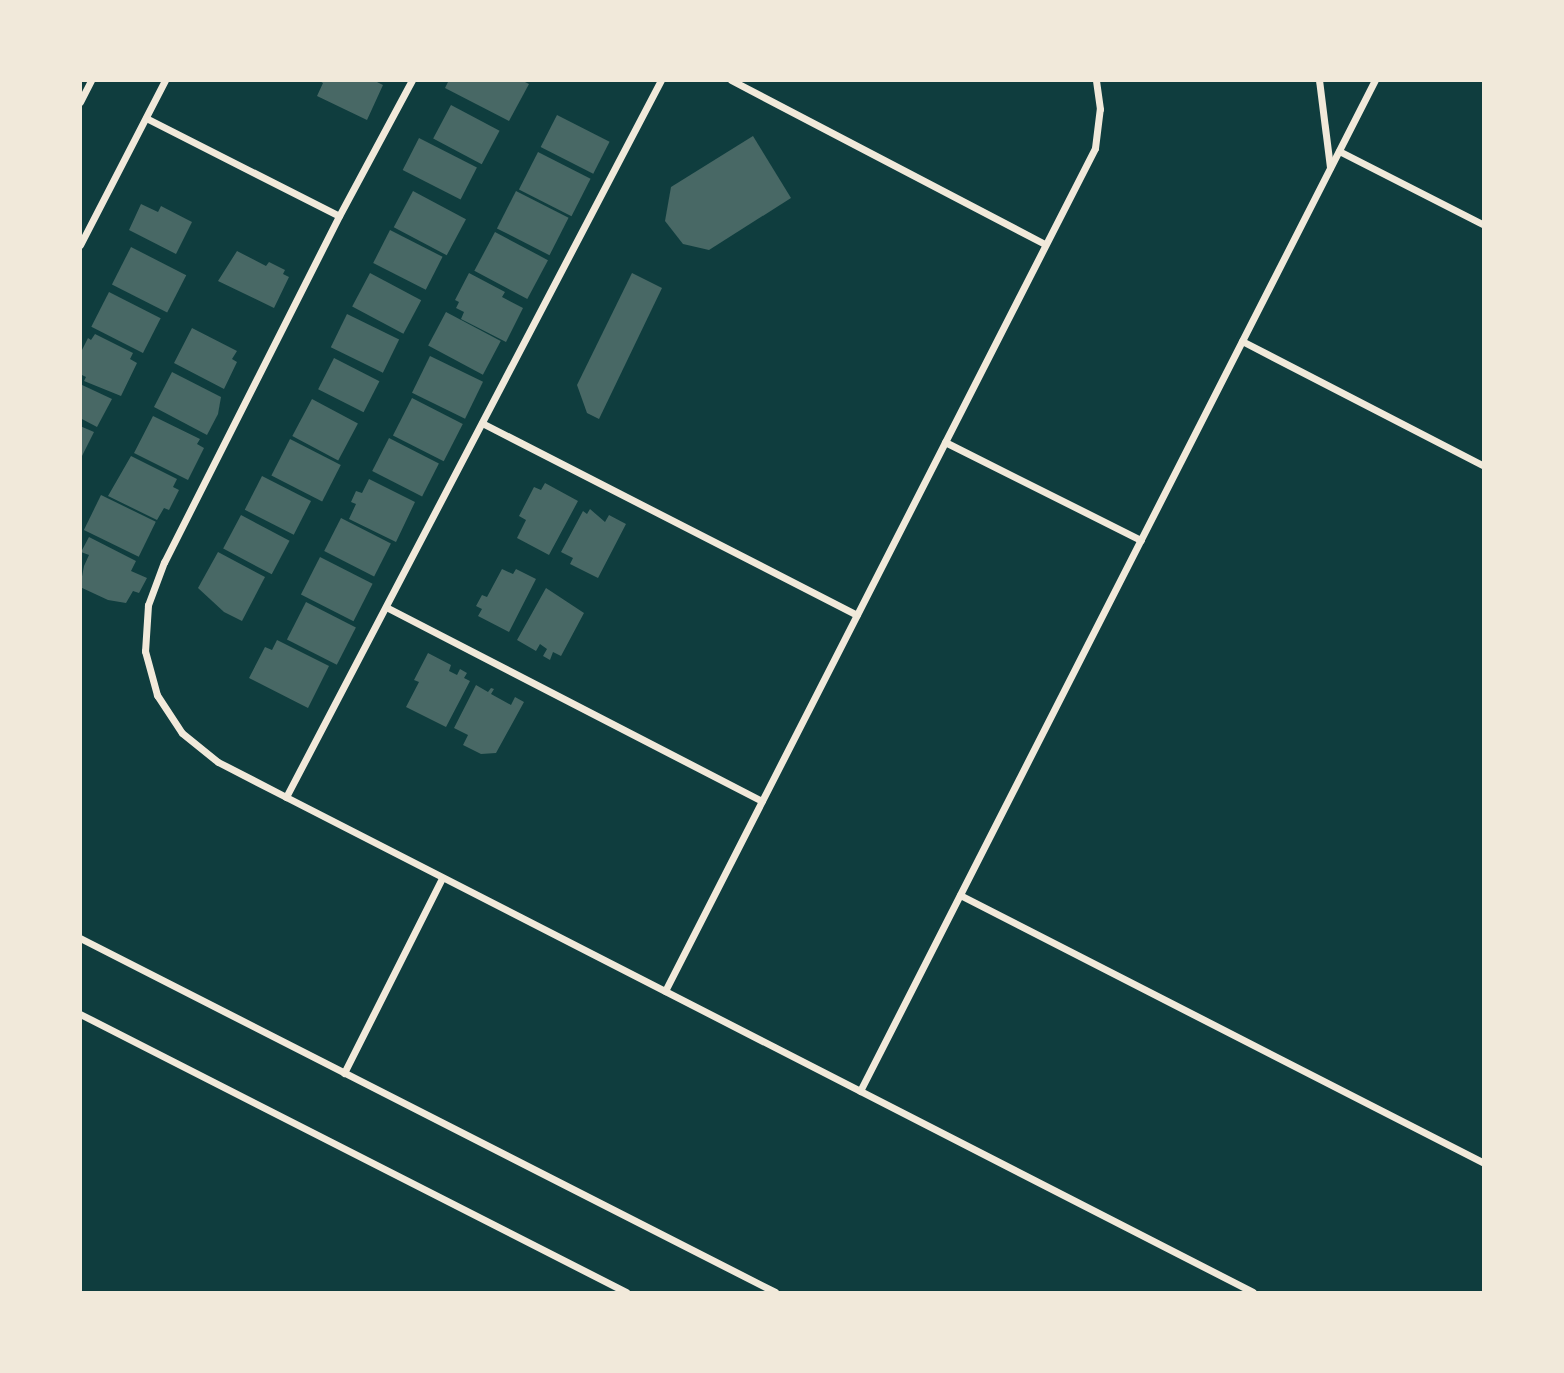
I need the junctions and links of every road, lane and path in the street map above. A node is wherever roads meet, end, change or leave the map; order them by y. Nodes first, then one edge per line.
1 (91, 80) edge
2 (165, 80) edge
3 (412, 80) edge
4 (662, 80) edge
5 (731, 80) edge
6 (1096, 80) edge
7 (1319, 80) edge
8 (1375, 80) edge
9 (80, 102) edge
10 (146, 118) junction
11 (1339, 151) junction
12 (1331, 167) junction
13 (339, 216) junction
14 (1483, 225) edge
15 (1045, 244) junction
16 (80, 245) edge
17 (1242, 341) junction
18 (482, 422) junction
19 (945, 442) junction
20 (1483, 467) edge
21 (1141, 540) junction
22 (386, 607) junction
23 (857, 615) junction
24 (286, 797) junction
25 (762, 801) junction
26 (442, 878) junction
27 (960, 895) junction
28 (80, 938) edge
29 (665, 991) junction
30 (80, 1014) edge
31 (344, 1073) junction
32 (860, 1091) junction
33 (1483, 1163) edge
34 (626, 1293) edge
35 (775, 1293) edge
36 (1253, 1293) edge

1 - 9 street
2 - 10 street
3 - 13 street
4 - 18 street
5 - 15 street
6 - 15 street
7 - 12 street
8 - 11 street
10 - 13 street
10 - 16 street
11 - 12 street
11 - 14 street
12 - 17 street
13 - 24 street
15 - 19 street
17 - 20 street
17 - 21 street
18 - 22 street
18 - 23 street
19 - 21 street
19 - 23 street
21 - 27 street
22 - 24 street
22 - 25 street
23 - 25 street
24 - 26 street
25 - 29 street
26 - 29 street
26 - 31 street
27 - 32 street
27 - 33 street
28 - 31 street
29 - 32 street
30 - 34 street
31 - 35 street
32 - 36 street

